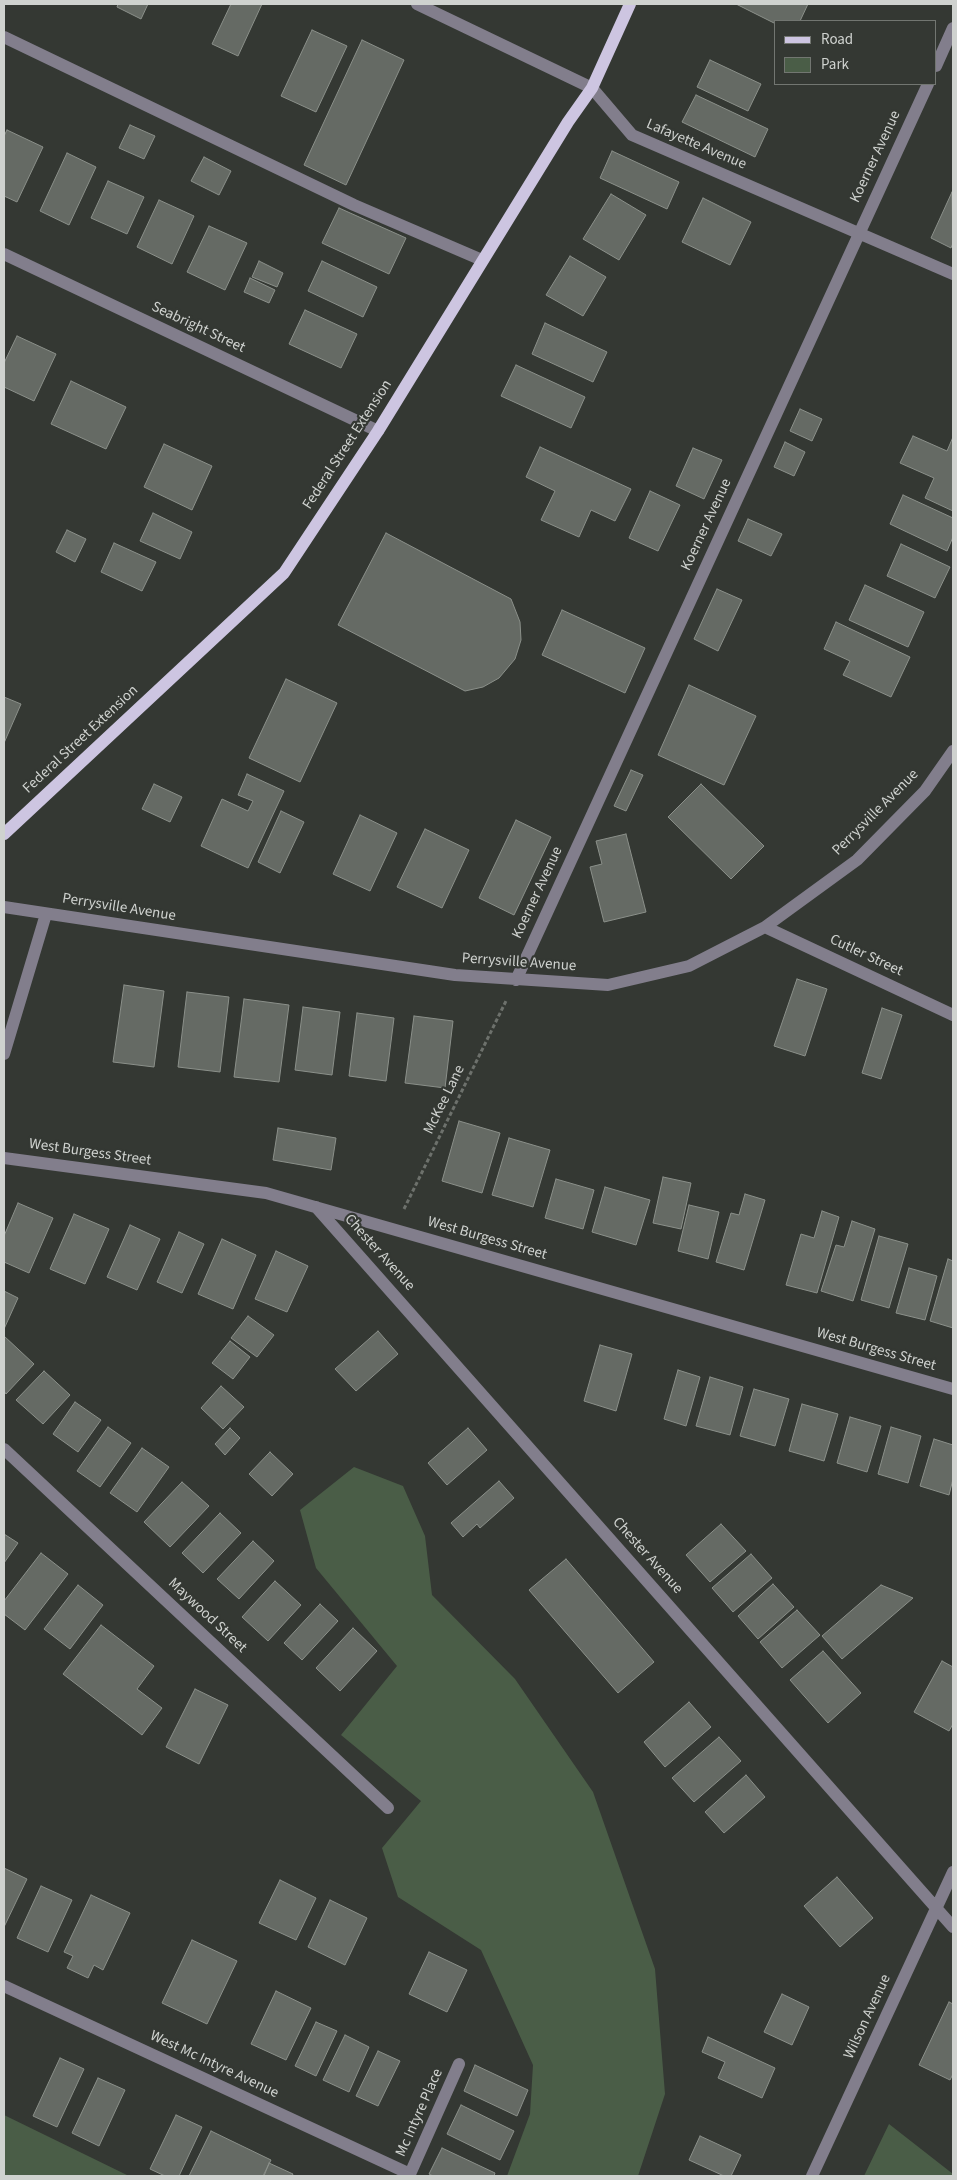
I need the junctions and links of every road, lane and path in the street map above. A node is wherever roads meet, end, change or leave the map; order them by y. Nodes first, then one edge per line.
1 (417, 4) edge
2 (630, 4) edge
3 (953, 28) edge
4 (4, 37) edge
5 (937, 64) edge
6 (928, 85) edge
7 (592, 88) junction
8 (859, 233) junction
9 (4, 254) edge
10 (482, 260) junction
11 (953, 274) edge
12 (378, 431) junction
13 (953, 751) edge
14 (4, 834) edge
15 (4, 908) edge
16 (46, 914) junction
17 (765, 928) junction
18 (516, 980) junction
19 (953, 1014) edge
20 (4, 1054) edge
21 (4, 1158) edge
22 (316, 1208) junction
23 (394, 1230) junction
24 (953, 1389) edge
25 (4, 1449) edge
26 (388, 1808) dead end
27 (953, 1872) edge
28 (937, 1907) junction
29 (953, 1927) edge
30 (4, 1986) edge
31 (459, 2064) dead end
32 (410, 2174) joint
33 (812, 2176) edge

1 - 7 street, Lafayette Avenue
2 - 7 main road, Federal Street Extension
3 - 5 street
4 - 10 street
6 - 8 street, Koerner Avenue
7 - 8 street, Lafayette Avenue
7 - 10 main road, Federal Street Extension
8 - 11 street, Lafayette Avenue
8 - 18 street, Koerner Avenue
9 - 12 street, Seabright Street
10 - 12 main road, Federal Street Extension
12 - 14 main road, Federal Street Extension
13 - 17 street, Perrysville Avenue
15 - 16 street, Perrysville Avenue
16 - 18 street, Perrysville Avenue
16 - 20 street
17 - 18 street, Perrysville Avenue
17 - 19 street, Cutler Street
18 - 23 path, McKee Lane
21 - 22 street, West Burgess Street
22 - 23 street, West Burgess Street
22 - 28 street, Chester Avenue
23 - 24 street, West Burgess Street
25 - 26 street, Maywood Street
27 - 28 street, Wilson Avenue
28 - 29 street, Chester Avenue
28 - 33 street, Wilson Avenue
30 - 32 street, West Mc Intyre Avenue
31 - 32 street, Mc Intyre Place

